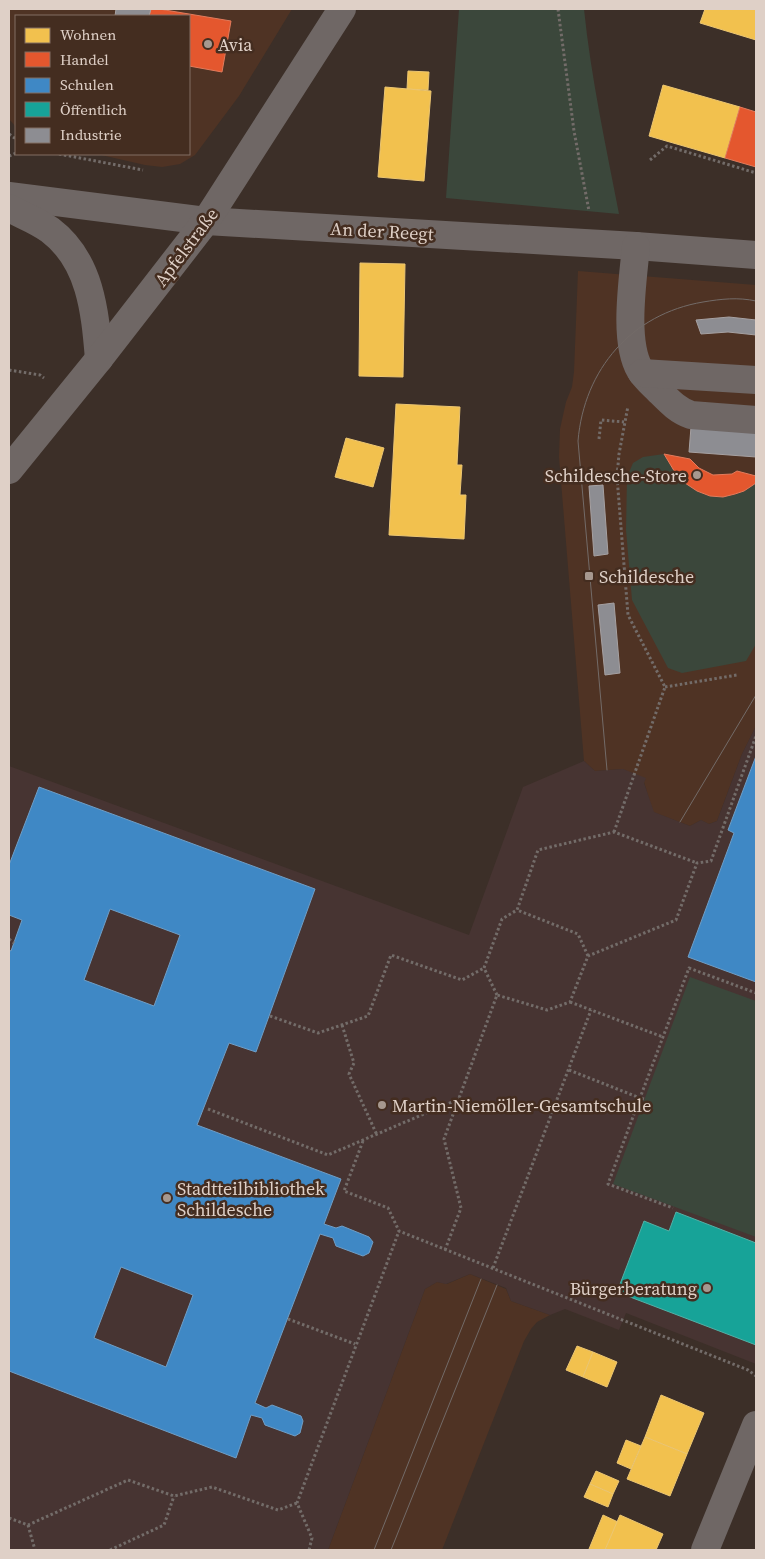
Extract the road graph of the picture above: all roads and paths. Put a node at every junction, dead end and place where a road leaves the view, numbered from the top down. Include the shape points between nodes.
1 (342, 9) edge
2 (558, 9) edge
3 (64, 155) edge
4 (650, 160) dead end
5 (143, 170) dead end
6 (756, 173) edge
7 (9, 196) edge
8 (9, 208) edge
9 (206, 221) junction
10 (595, 244) junction
11 (636, 246) junction
12 (756, 255) edge
13 (99, 359) junction
14 (642, 373) junction
15 (756, 380) edge
16 (756, 420) edge
17 (599, 439) dead end
18 (9, 470) edge
19 (738, 675) dead end
20 (665, 687) junction
21 (756, 736) edge
22 (614, 832) junction
23 (697, 862) junction
24 (517, 910) junction
25 (9, 939) edge
26 (14, 943) dead end
27 (588, 956) junction
28 (484, 968) junction
29 (756, 993) edge
30 (498, 995) junction
31 (570, 1002) junction
32 (591, 1010) junction
33 (270, 1016) dead end
34 (342, 1025) junction
35 (663, 1037) junction
36 (568, 1070) junction
37 (642, 1098) junction
38 (459, 1099) junction
39 (208, 1109) dead end
40 (377, 1135) junction
41 (363, 1141) junction
42 (673, 1208) dead end
43 (399, 1231) junction
44 (445, 1250) junction
45 (493, 1268) junction
46 (288, 1319) dead end
47 (356, 1344) junction
48 (756, 1376) edge
49 (756, 1425) edge
50 (174, 1496) junction
51 (297, 1503) junction
52 (9, 1518) edge
53 (28, 1525) junction
54 (35, 1550) edge
55 (110, 1550) edge
56 (310, 1550) edge
57 (705, 1550) edge

1 - 9 street, Apfelstraße
2 - 10 path via 574,130
3 - 5 path
4 - 6 path via 667,146
7 - 9 street, An der Reegt
8 - 13 street via 50,230 70,249 83,269 95,315
9 - 10 street, An der Reegt
9 - 13 street, Apfelstraße
10 - 11 street, An der Reegt
11 - 12 street, An der Reegt
11 - 14 street via 630,335 632,351
13 - 18 street, Apfelstraße
14 - 15 street
14 - 16 street via 682,412
17 - 20 path via 601,420 624,422 617,477 628,616
19 - 20 path
20 - 22 path
21 - 23 path via 711,861
22 - 23 path
22 - 24 path via 538,850
23 - 27 path via 676,920
24 - 27 path via 578,934
24 - 28 path via 502,919
25 - 26 path
27 - 31 path
28 - 30 path
28 - 34 path via 462,980 391,955 368,1016
29 - 35 path via 689,968
30 - 31 path via 547,1010
30 - 38 path
31 - 32 path
32 - 35 path
32 - 36 path
33 - 34 path via 318,1033
34 - 40 path via 354,1063 349,1074
35 - 37 path
36 - 37 path
36 - 45 path
37 - 42 path via 608,1184
38 - 40 path
38 - 44 path via 444,1139 461,1208
39 - 41 path via 328,1155
40 - 41 path
41 - 43 path via 344,1191 388,1208
43 - 44 path
43 - 47 path
44 - 45 path
45 - 48 path via 748,1370
46 - 47 path
47 - 51 path
49 - 57 street
50 - 51 path via 212,1487 278,1510
50 - 53 path via 128,1480
50 - 55 path via 164,1525
51 - 56 path via 312,1538
52 - 53 path
53 - 54 path

